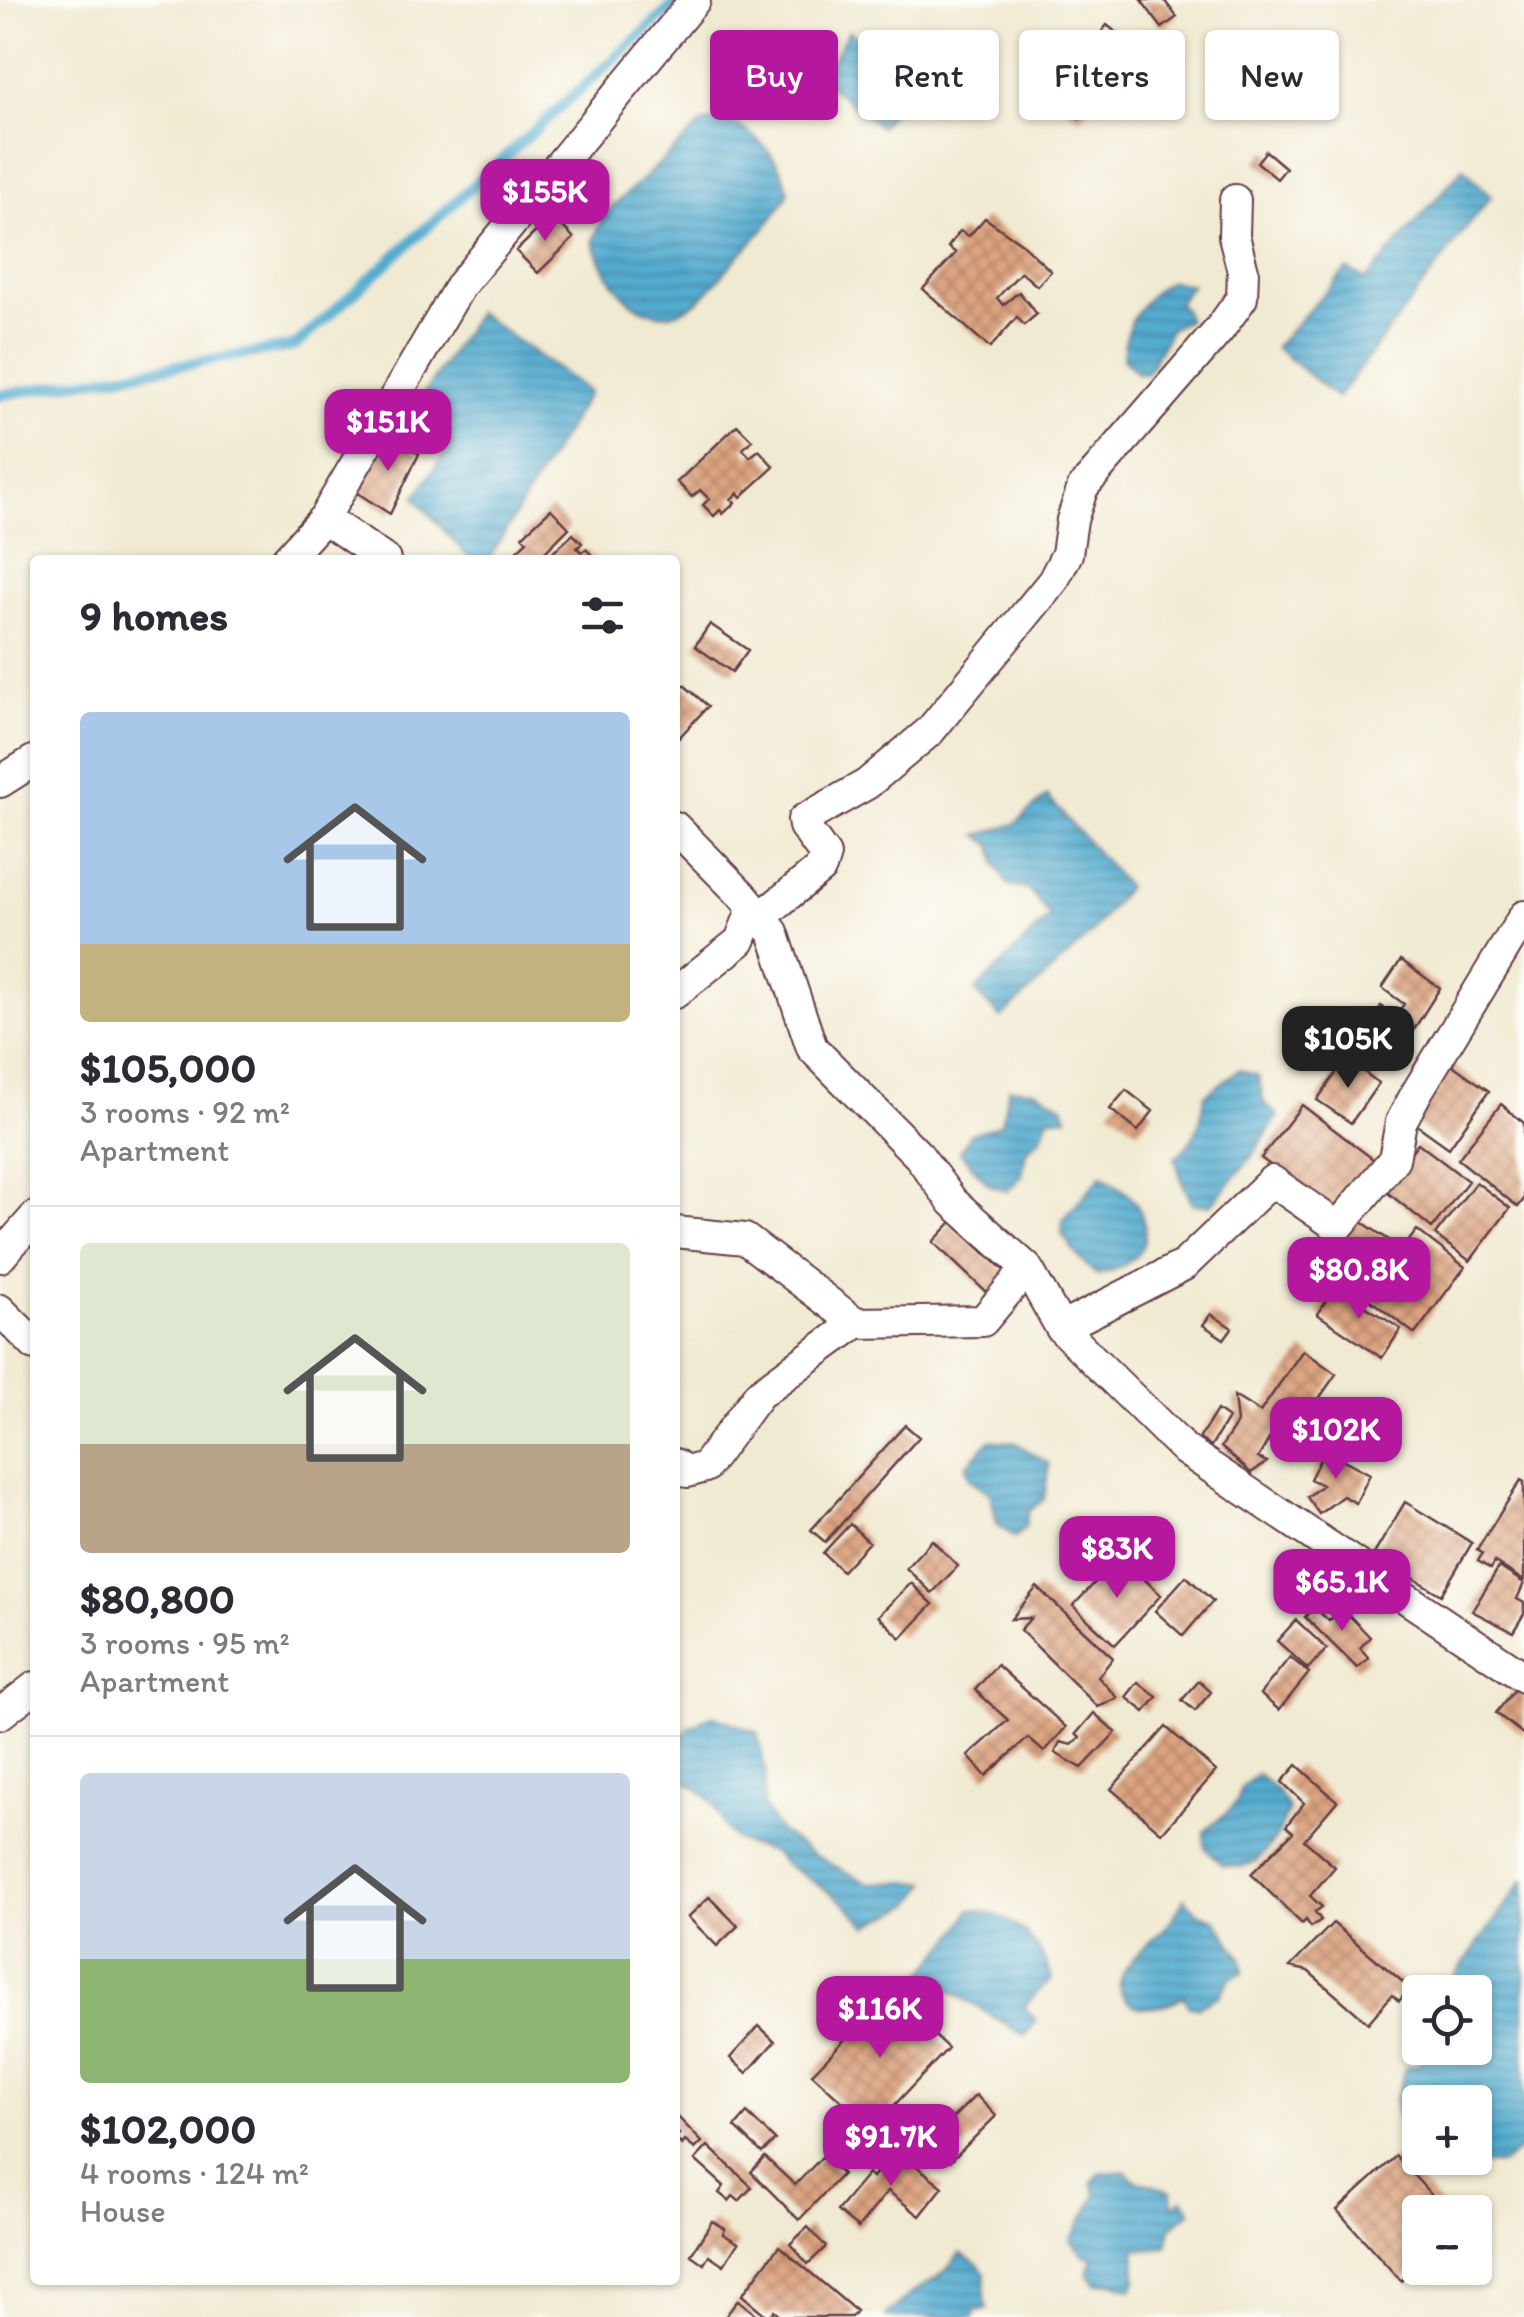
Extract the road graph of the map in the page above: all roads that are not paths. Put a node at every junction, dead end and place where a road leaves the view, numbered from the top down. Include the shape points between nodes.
1 (695, 0) edge
2 (1235, 200) dead end
3 (324, 518) junction
4 (291, 555) edge
5 (378, 555) edge
6 (30, 763) edge
7 (0, 782) edge
8 (680, 832) edge
9 (757, 913) junction
10 (1524, 916) edge
11 (680, 989) edge
12 (30, 1223) edge
13 (680, 1233) edge
14 (0, 1256) edge
15 (1027, 1268) junction
16 (0, 1310) edge
17 (856, 1323) junction
18 (1061, 1328) junction
19 (30, 1340) edge
20 (680, 1467) edge
21 (1524, 1677) edge
22 (30, 1690) edge
23 (0, 1714) edge

1 - 3 street via 460,286
2 - 9 street via 1242,298 1084,487 1067,554 1052,581 930,731 868,784 804,820 825,855 821,868
3 - 4 street
3 - 5 street
6 - 7 street
8 - 9 street
9 - 11 street via 740,940
9 - 15 street via 773,932 812,1048 920,1156 953,1202
10 - 18 street via 1401,1122 1394,1160 1338,1227 1272,1181 1184,1265
12 - 14 street
13 - 17 street via 744,1240
15 - 17 street via 983,1321
15 - 18 street
16 - 19 street
17 - 20 street via 760,1394 705,1466 687,1472
18 - 21 street via 1185,1450
22 - 23 street

